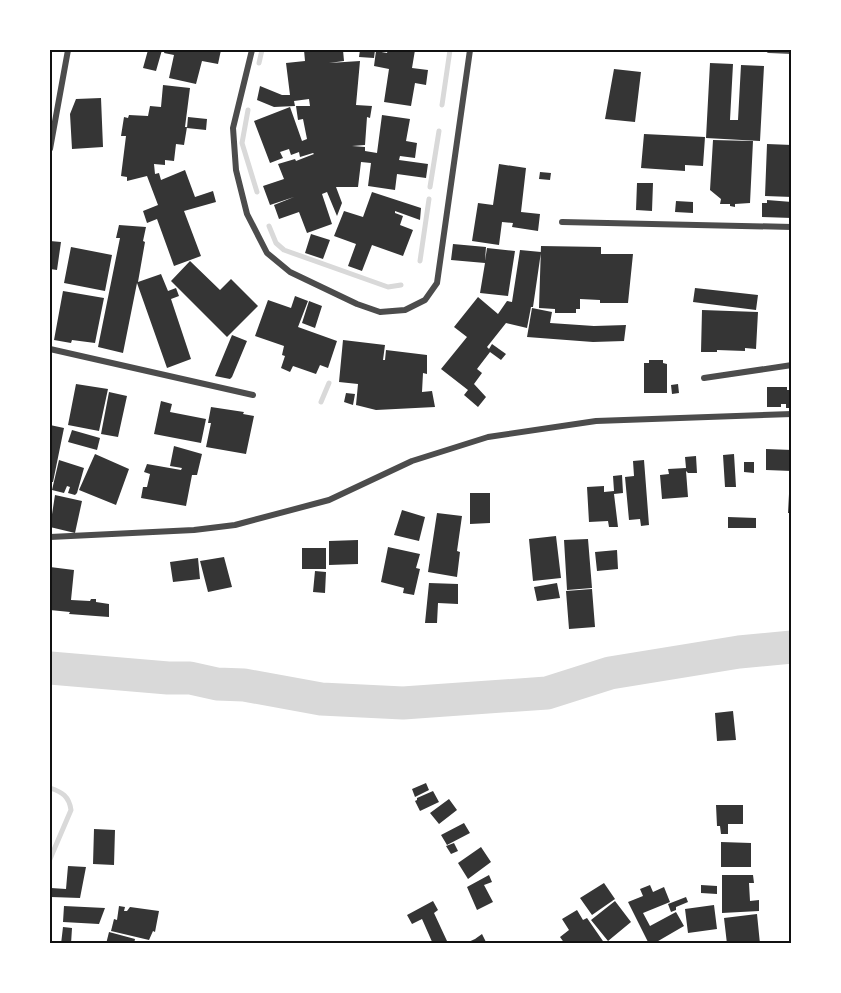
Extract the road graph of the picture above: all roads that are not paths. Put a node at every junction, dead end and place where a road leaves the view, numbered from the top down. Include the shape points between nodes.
1 (68, 50) edge
2 (252, 50) edge
3 (470, 50) edge
4 (769, 50) edge
5 (792, 51) edge
6 (50, 149) edge
7 (562, 222) dead end
8 (792, 227) edge
9 (50, 349) edge
10 (792, 365) edge
11 (704, 378) dead end
12 (253, 395) dead end
13 (792, 414) edge
14 (50, 537) edge

1 - 6 street
2 - 3 street via 233,128 236,170 248,214 267,253 290,272 381,312 405,310 425,300 437,283
4 - 5 street
7 - 8 street
9 - 12 street
10 - 11 street
13 - 14 street via 596,421 488,437 412,461 329,500 236,525

